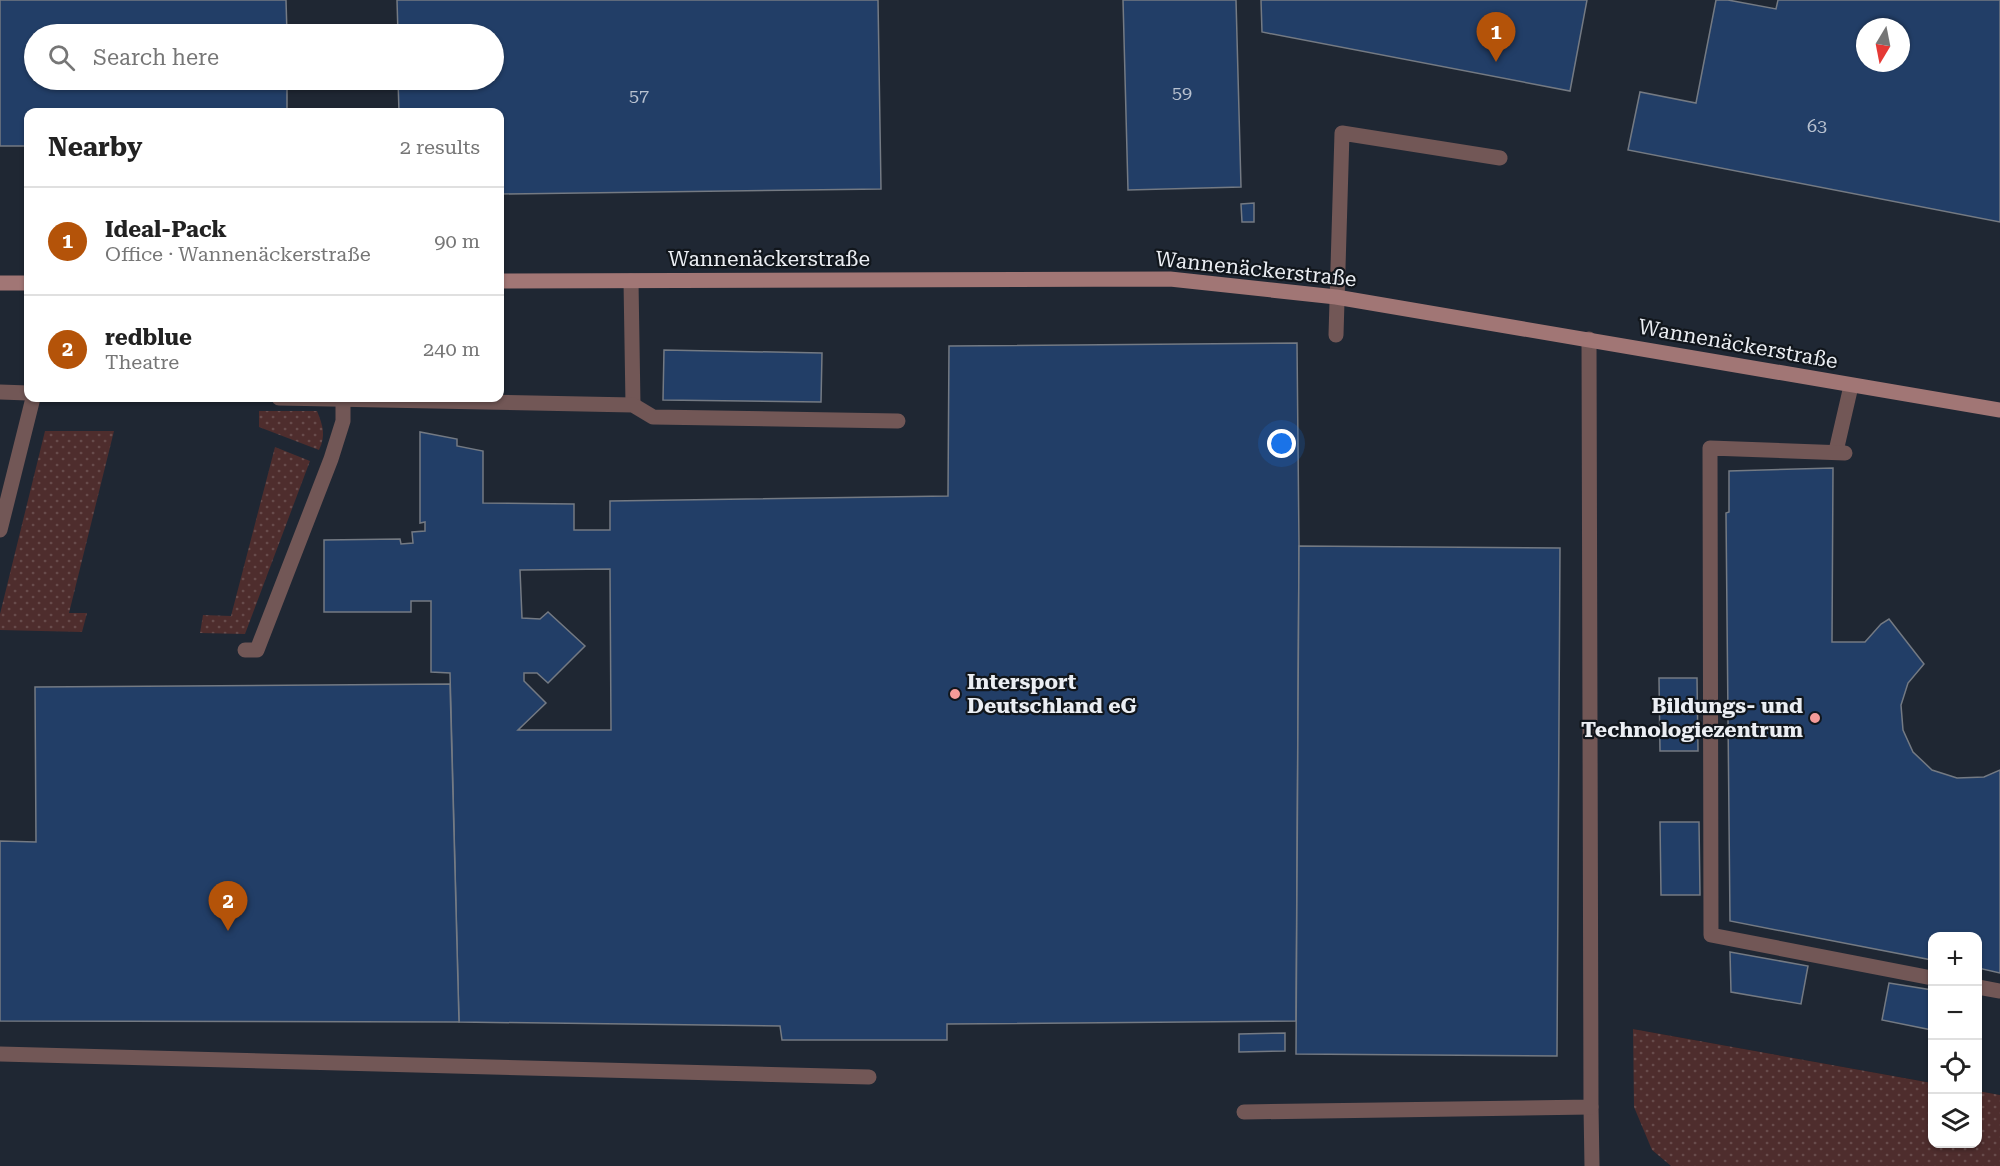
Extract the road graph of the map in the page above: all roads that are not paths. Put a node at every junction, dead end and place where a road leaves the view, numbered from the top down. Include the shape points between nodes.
1 (1500, 158) dead end
2 (504, 281) edge
3 (632, 281) junction
4 (0, 283) edge
5 (24, 283) edge
6 (1336, 297) junction
7 (1336, 335) dead end
8 (1589, 339) junction
9 (1851, 386) junction
10 (0, 392) edge
11 (24, 393) edge
12 (32, 402) edge
13 (343, 402) edge
14 (488, 402) edge
15 (633, 405) junction
16 (2000, 410) edge
17 (898, 421) dead end
18 (0, 530) edge
19 (245, 650) dead end
20 (1928, 977) edge
21 (1982, 988) edge
22 (2000, 991) edge
23 (0, 1054) edge
24 (869, 1077) dead end
25 (1591, 1107) junction
26 (1244, 1112) dead end
27 (1592, 1166) edge

1 - 6 lane via 1342,133
2 - 3 street, Wannenäckerstraße
3 - 6 street, Wannenäckerstraße via 1170,279
3 - 15 lane
4 - 5 street
6 - 7 lane
6 - 8 street, Wannenäckerstraße
8 - 9 street, Wannenäckerstraße
8 - 25 lane
9 - 16 street, Wannenäckerstraße
9 - 20 lane via 1841,452 1710,448 1711,935
10 - 11 lane
12 - 18 lane
13 - 19 lane via 343,421 331,459 257,650
14 - 15 lane
15 - 17 lane via 653,417
21 - 22 lane
23 - 24 lane
25 - 26 lane
25 - 27 lane

